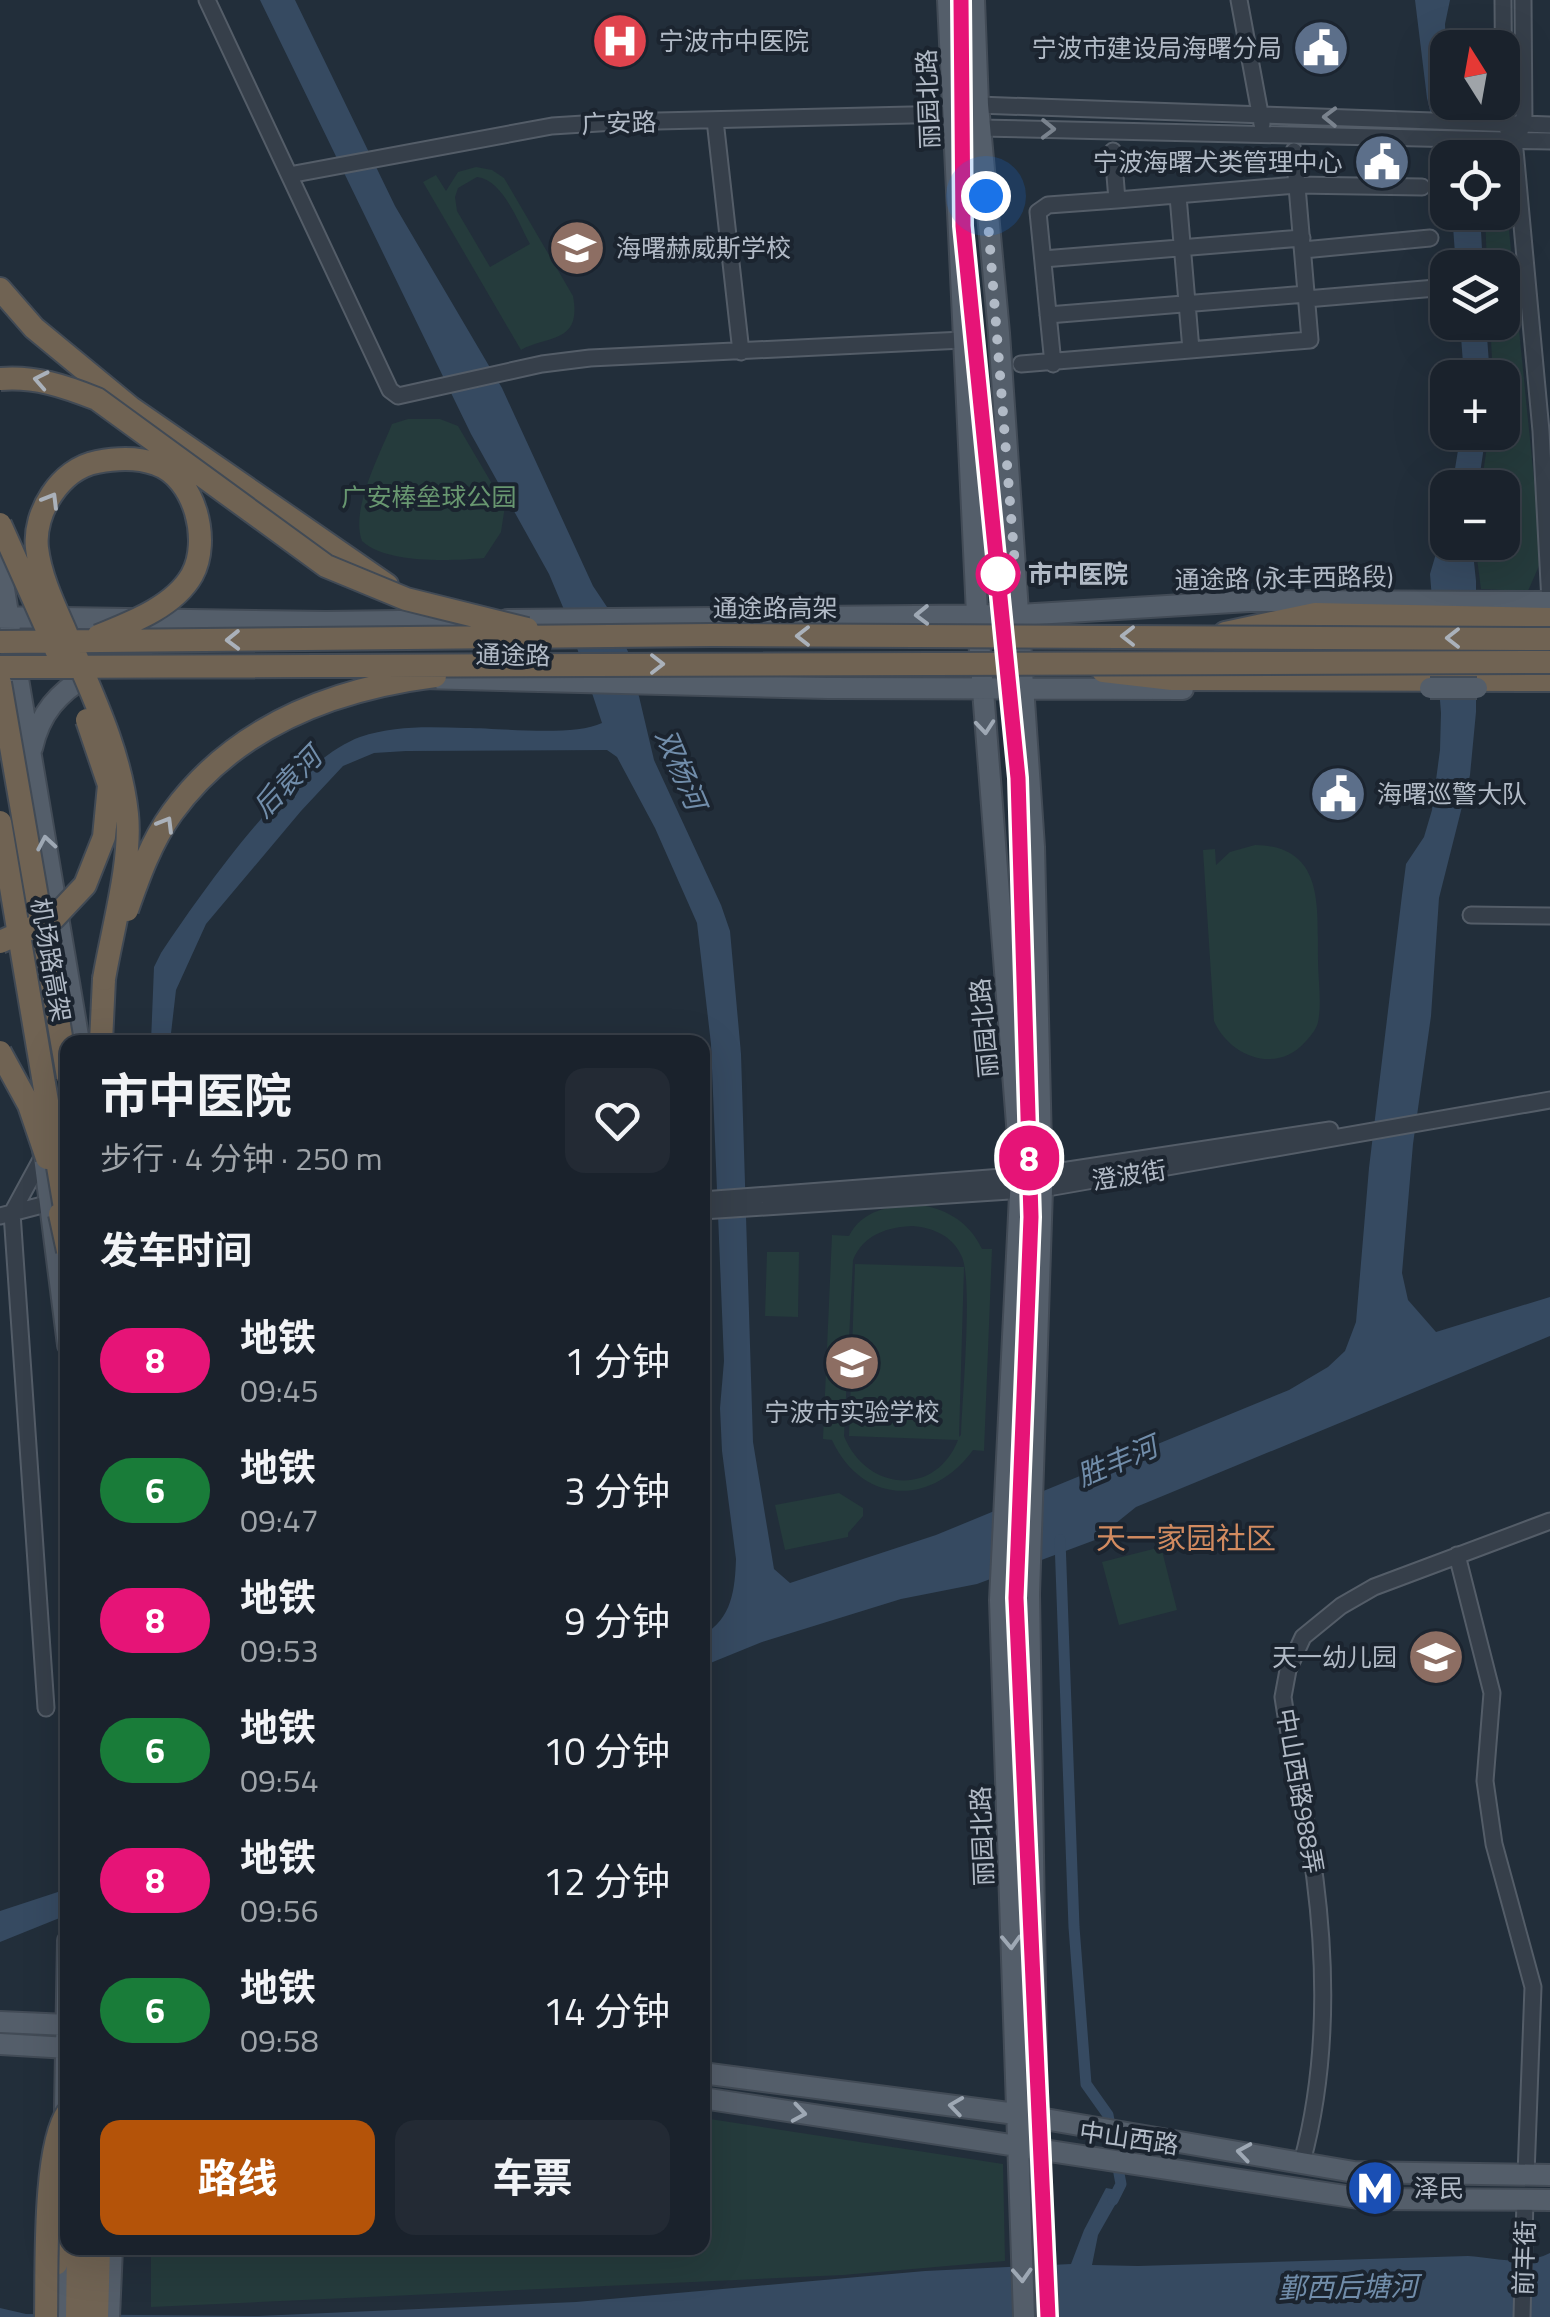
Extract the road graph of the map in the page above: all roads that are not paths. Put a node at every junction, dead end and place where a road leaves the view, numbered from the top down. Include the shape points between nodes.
1 (207, 0) edge
2 (948, 0) edge
3 (974, 0) edge
4 (1239, 0) edge
5 (1503, 0) edge
6 (1523, 0) edge
7 (978, 105) junction
8 (953, 114) junction
9 (1261, 115) junction
10 (715, 120) junction
11 (1504, 123) junction
12 (1524, 124) junction
13 (1550, 125) edge
14 (980, 128) junction
15 (1476, 129) junction
16 (1262, 134) junction
17 (1514, 139) junction
18 (1550, 141) edge
19 (1113, 151) dead end
20 (1294, 151) dead end
21 (289, 176) junction
22 (1296, 185) junction
23 (1422, 187) dead end
24 (1178, 196) junction
25 (1117, 200) junction
26 (1430, 238) dead end
27 (1302, 244) junction
28 (1182, 250) junction
29 (1042, 259) junction
30 (0, 288) edge
31 (1430, 288) edge
32 (1306, 296) junction
33 (1187, 303) junction
34 (1048, 315) junction
35 (962, 340) junction
36 (1191, 350) junction
37 (741, 352) junction
38 (1021, 364) dead end
39 (1053, 364) junction
40 (0, 380) edge
41 (0, 524) edge
42 (0, 564) edge
43 (406, 599) junction
44 (1550, 602) edge
45 (977, 614) junction
46 (1019, 614) junction
47 (4, 617) edge
48 (1550, 619) edge
49 (562, 628) junction
50 (1208, 636) junction
51 (1550, 639) edge
52 (87, 641) junction
53 (0, 642) edge
54 (1550, 662) edge
55 (486, 664) junction
56 (1045, 664) junction
57 (4, 674) edge
58 (88, 676) junction
59 (1550, 680) edge
60 (1024, 688) junction
61 (1550, 688) edge
62 (982, 689) junction
63 (31, 755) junction
64 (0, 822) edge
65 (0, 871) edge
66 (13, 904) junction
67 (1471, 915) dead end
68 (1550, 916) edge
69 (0, 942) edge
70 (104, 979) junction
71 (61, 1035) edge
72 (79, 1035) edge
73 (102, 1035) edge
74 (0, 1052) edge
75 (1550, 1090) edge
76 (1550, 1100) edge
77 (1431, 1117) junction
78 (44, 1154) junction
79 (60, 1179) edge
80 (1032, 1182) junction
81 (50, 1203) junction
82 (710, 1205) edge
83 (6, 1215) edge
84 (60, 1215) edge
85 (60, 1281) edge
86 (1550, 1521) edge
87 (1458, 1554) junction
88 (46, 1708) dead end
89 (0, 2022) edge
90 (60, 2025) edge
91 (0, 2044) edge
92 (60, 2048) edge
93 (710, 2074) edge
94 (710, 2099) edge
95 (1027, 2116) junction
96 (60, 2132) edge
97 (1016, 2147) junction
98 (1038, 2150) junction
99 (1302, 2162) junction
100 (1526, 2174) junction
101 (1550, 2175) edge
102 (1526, 2200) junction
103 (1550, 2200) edge
104 (60, 2220) edge
105 (78, 2255) edge
106 (100, 2255) edge
107 (111, 2255) edge
108 (107, 2309) edge
109 (46, 2317) edge
110 (59, 2317) edge
111 (77, 2317) edge
112 (1024, 2317) edge
113 (1048, 2317) edge
114 (1522, 2317) edge

1 - 21 street
2 - 8 main road, 丽园北路
3 - 7 main road, 丽园北路
4 - 9 street
5 - 11 street
6 - 12 street
7 - 8 street, 广安路
7 - 9 street, 广安路
7 - 14 main road, 丽园北路
8 - 10 street, 广安路
8 - 14 street, 广安路
8 - 35 main road, 丽园北路
15 -> 9 street, 广安路 via 1427,119
9 - 16 street
10 - 21 street, 广安路 via 552,126
10 - 37 street
11 - 12 street, 广安路
11 - 15 street, 广安路
11 - 17 street
12 - 13 street, 广安路
12 - 17 street
14 -> 16 street, 广安路
14 - 46 main road, 丽园北路
15 - 16 street, 广安路 via 1430,137
15 - 17 street, 广安路
17 - 18 street, 广安路
17 - 44 street
19 - 25 street
20 - 22 street
21 - 37 street via 398,396 590,358
22 - 23 street
22 - 24 street
22 - 27 street
24 - 25 street
24 - 28 street
25 - 29 street via 1041,208
26 - 27 street
27 - 28 street
27 - 32 street
28 - 29 street
28 - 33 street
29 - 34 street
30 - 43 highway, bridge via 34,328 131,408
31 - 32 street
32 - 33 street
32 - 36 street via 1310,340
33 - 34 street
33 - 36 street
34 - 39 street
35 - 37 street
35 - 45 main road, 丽园北路
36 - 39 street
38 - 39 street
43 -> 40 highway, bridge via 326,566 96,399 60,384
41 - 69 highway, bridge via 109,786 104,837 85,884 54,918
42 - 47 main road
43 - 49 highway, bridge
44 - 46 main road, 通途路 (永丰西路段) via 1249,601
45 - 46 main road, 通途路
45 -> 49 main road, 通途路 via 615,619
45 - 62 main road, 丽园北路
46 - 60 main road, 丽园北路
47 - 49 main road, 通途路
47 - 57 main road
48 - 50 highway, bridge via 1315,614
50 -> 49 highway, 通途路高架, bridge
49 -> 52 highway, 通途路高架, bridge
51 -> 50 highway, 通途路高架, bridge
52 - 53 highway, 通途路高架, bridge
70 -> 52 highway, bridge via 127,817 116,756 49,593 37,549 38,523 50,495 89,464 120,457 158,464 173,474 196,511 201,532 193,574 164,603
54 - 56 highway, bridge
55 -> 56 highway, bridge
55 - 57 highway, bridge
70 -> 55 highway, bridge via 143,863 172,813 221,758 284,716 387,682
56 - 59 highway, bridge via 1172,679
57 - 58 main road, 通途路
57 - 63 main road
57 - 71 highway, 机场路高架, bridge
58 - 62 main road, 通途路
58 - 63 main road via 45,712
60 - 61 main road, bridge
60 - 62 main road, 通途路
60 - 80 main road, 丽园北路 via 1034,848
62 -> 80 main road, 丽园北路
72 -> 63 main road
64 - 66 highway, 机场路高架, bridge
65 - 66 highway, bridge
65 - 78 main road
66 - 79 highway, 机场路高架, bridge
67 - 68 street
70 - 73 highway
74 - 84 highway, bridge via 28,1105
75 - 77 street, 澄波街
76 - 77 street, 澄波街
77 - 80 street, 澄波街
78 - 81 main road
78 - 83 street
80 - 82 street, 澄波街
80 - 95 main road, 丽园北路
80 -> 95 main road, 丽园北路 via 1000,1600
81 - 83 street
81 - 85 main road
83 - 88 street
86 - 87 street, 中山西路988弄
87 - 99 street, 中山西路988弄 via 1341,1606 1304,1637 1288,1670 1284,1697 1323,1959 1322,2031
87 - 100 street via 1492,1693 1484,1781 1494,1844 1533,1988
89 - 90 main road
91 - 92 main road
95 -> 93 main road, 中山西路
94 -> 97 main road, 中山西路
95 - 97 main road, 丽园北路
95 - 98 main road, 丽园北路
99 -> 95 main road, 中山西路
96 - 109 highway, bridge
97 - 98 main road, 中山西路
97 -> 112 main road, 丽园北路
98 - 102 main road, 中山西路 via 1365,2199
98 - 113 main road, 丽园北路, bridge
99 - 100 main road, 中山西路 via 1354,2172
100 - 101 main road, 中山西路
102 - 103 main road, 中山西路
102 - 114 street, 前丰街
104 - 110 highway
105 - 111 highway
106 - 108 highway
107 - 108 main road

